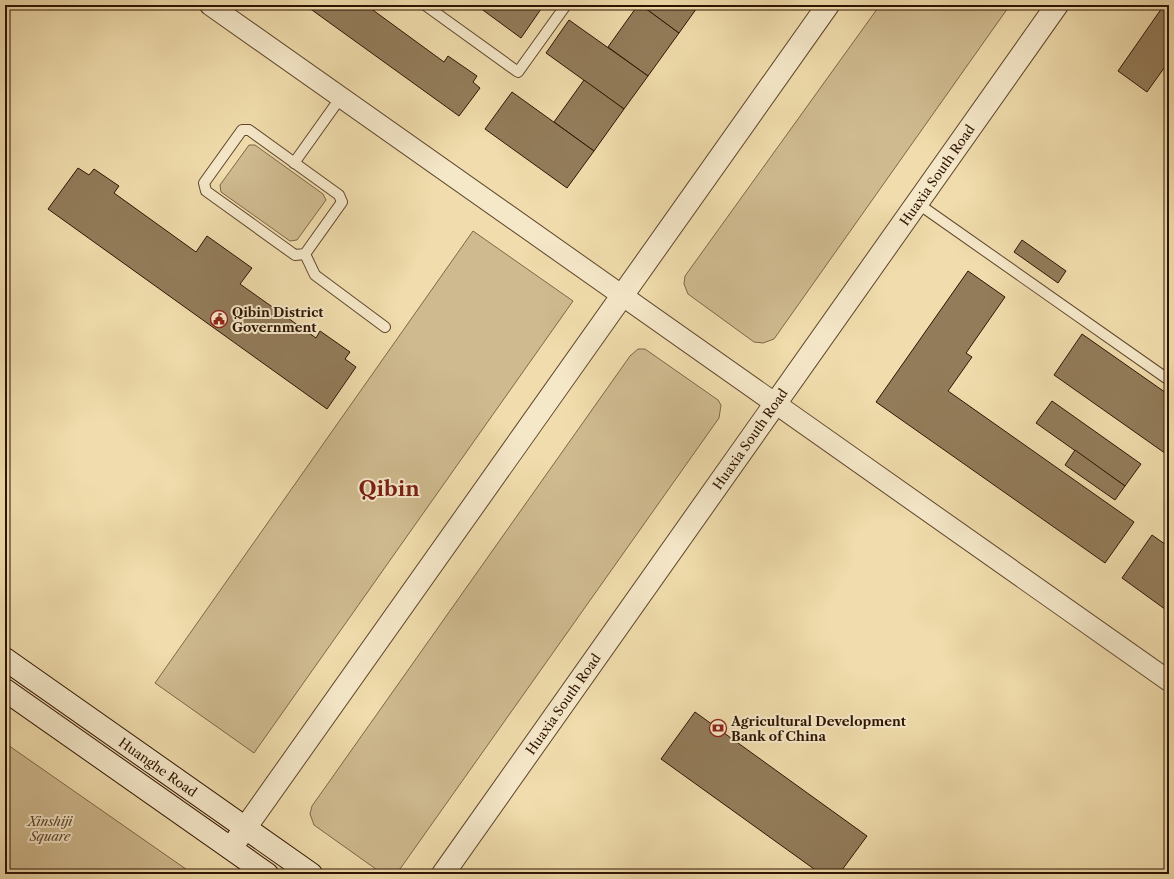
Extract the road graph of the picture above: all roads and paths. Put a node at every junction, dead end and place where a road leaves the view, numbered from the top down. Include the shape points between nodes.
1 (210, 5) edge
2 (425, 5) edge
3 (566, 5) edge
4 (828, 5) edge
5 (1057, 5) edge
6 (341, 97) junction
7 (294, 163) junction
8 (917, 203) junction
9 (305, 254) junction
10 (622, 295) junction
11 (385, 327) dead end
12 (1169, 380) edge
13 (775, 403) junction
14 (5, 659) edge
15 (1169, 681) edge
16 (5, 690) edge
17 (246, 828) junction
18 (231, 848) junction
19 (267, 874) edge
20 (311, 874) edge
21 (443, 874) edge

1 - 6 street
2 - 3 lane via 518,72
4 - 10 street
5 - 8 street, Huaxia South Road
6 - 7 lane
6 - 10 street
7 - 9 lane via 339,194 342,202
7 - 9 lane via 249,130 242,130 204,183 206,191 295,255
8 - 12 lane
8 - 13 street, Huaxia South Road
9 - 11 lane via 315,275
10 - 13 street
10 - 17 street
13 - 15 street
13 - 21 street, Huaxia South Road
14 - 17 street, Huanghe Road
16 - 18 street, Huanghe Road
17 - 18 street
17 - 20 street, Huanghe Road
18 - 19 street, Huanghe Road

